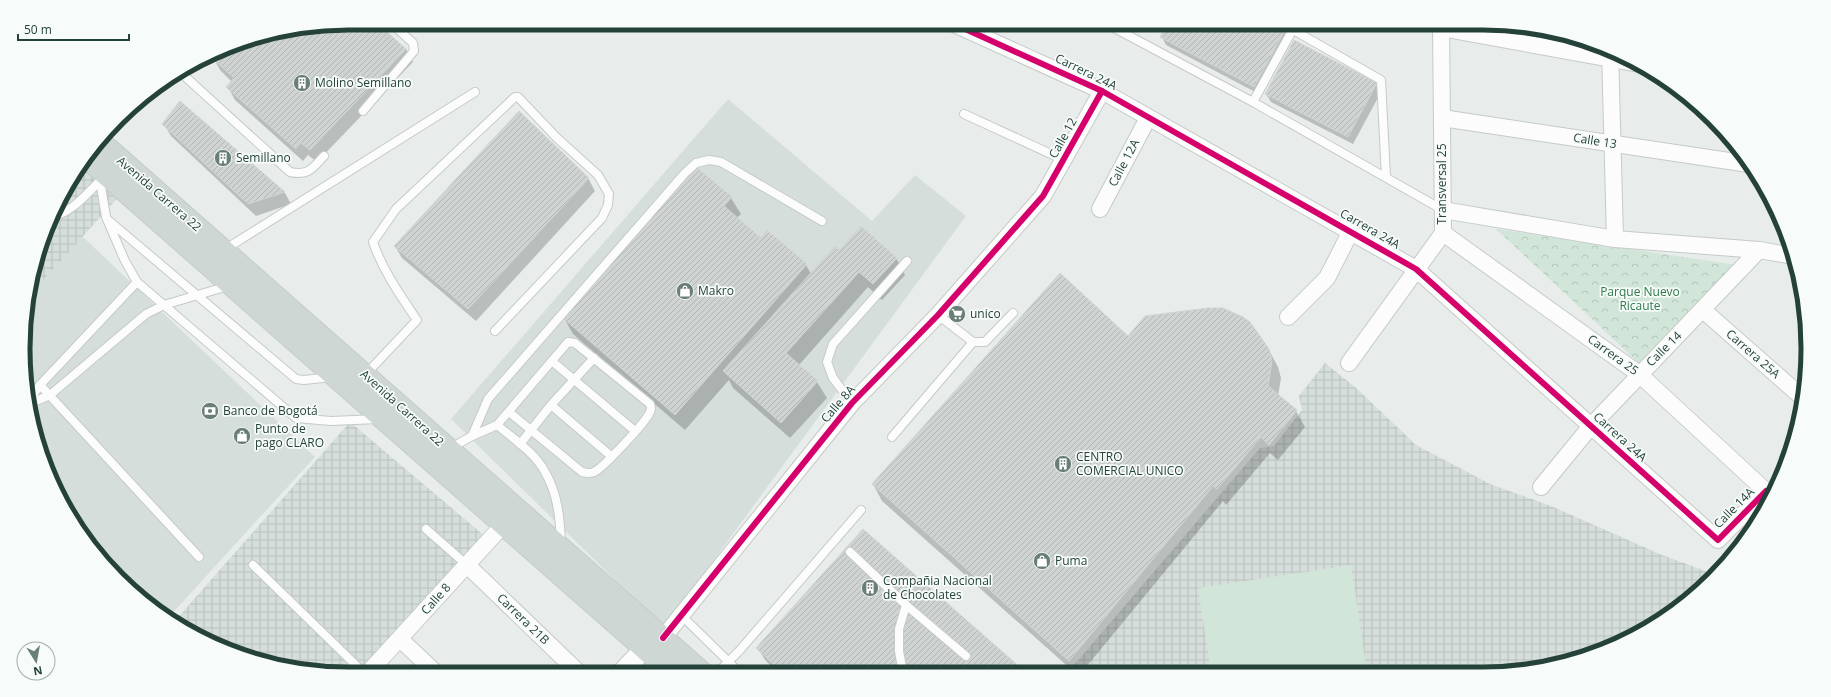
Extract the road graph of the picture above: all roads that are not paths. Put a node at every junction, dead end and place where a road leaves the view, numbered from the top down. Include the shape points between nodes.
1 (399, 30) edge
2 (967, 30) edge
3 (1118, 30) edge
4 (1293, 30) joint
5 (1441, 30) edge
6 (1464, 30) edge
7 (1604, 54) edge
8 (1610, 57) edge
9 (184, 76) edge
10 (1102, 91) junction
11 (475, 92) dead end
12 (1253, 102) junction
13 (363, 111) dead end
14 (964, 114) dead end
15 (1148, 118) junction
16 (1442, 118) junction
17 (1613, 144) junction
18 (104, 145) edge
19 (324, 156) dead end
20 (1064, 160) junction
21 (1740, 163) edge
22 (96, 168) edge
23 (1386, 177) junction
24 (1043, 196) joint
25 (1100, 209) dead end
26 (1443, 210) junction
27 (60, 215) edge
28 (106, 217) junction
29 (822, 221) dead end
30 (1351, 231) junction
31 (1442, 233) junction
32 (1615, 239) junction
33 (223, 250) junction
34 (1759, 250) junction
35 (1787, 255) edge
36 (907, 261) dead end
37 (1416, 269) junction
38 (137, 282) junction
39 (232, 285) junction
40 (196, 295) junction
41 (164, 305) junction
42 (1703, 310) junction
43 (1014, 312) dead end
44 (938, 315) junction
45 (1288, 317) dead end
46 (495, 331) dead end
47 (973, 342) junction
48 (594, 358) junction
49 (553, 362) junction
50 (1349, 363) dead end
51 (1640, 374) junction
52 (365, 375) junction
53 (336, 377) junction
54 (574, 379) junction
55 (40, 385) junction
56 (1798, 393) edge
57 (34, 395) edge
58 (50, 395) junction
59 (34, 400) edge
60 (852, 404) junction
61 (551, 405) junction
62 (510, 412) junction
63 (384, 419) junction
64 (497, 425) junction
65 (1591, 426) junction
66 (531, 430) junction
67 (635, 431) junction
68 (472, 436) junction
69 (892, 437) dead end
70 (520, 444) junction
71 (448, 449) junction
72 (612, 456) junction
73 (1542, 487) dead end
74 (1766, 492) edge
75 (1765, 495) edge
76 (861, 510) dead end
77 (504, 524) junction
78 (426, 529) dead end
79 (1718, 540) joint
80 (561, 549) junction
81 (850, 552) dead end
82 (199, 557) dead end
83 (253, 565) dead end
84 (467, 565) junction
85 (906, 605) junction
86 (681, 615) junction
87 (400, 639) junction
88 (654, 643) junction
89 (966, 656) dead end
90 (728, 662) junction
91 (359, 667) edge
92 (373, 667) edge
93 (430, 667) edge
94 (573, 667) edge
95 (628, 667) edge
96 (669, 667) edge
97 (692, 667) edge
98 (723, 667) edge
99 (733, 667) edge
100 (902, 667) edge

1 - 13 lane via 414,43 414,51
2 - 10 street, Carrera 24A
3 - 12 lane
4 - 12 lane
4 - 23 lane via 1381,80
5 - 16 street, Transversal 25
6 - 7 street
8 - 17 street
9 - 19 lane via 290,172 301,175 312,169
10 - 15 street, Carrera 24A
10 - 20 street, Calle 12
11 - 33 lane
12 - 23 lane
14 - 20 lane
15 - 25 street, Calle 12A
15 - 30 street, Carrera 24A
16 - 17 street, Calle 13
16 - 26 street, Transversal 25
17 - 21 street, Calle 13
17 - 32 street
18 - 33 main road, Avenida Carrera 22
20 - 24 street, Calle 12
22 - 27 lane via 69,210
22 - 28 lane
22 - 39 main road, Avenida Carrera 22
23 - 26 lane
24 - 44 street, Calle 8A
26 - 31 street, Transversal 25
26 - 32 street
28 - 38 lane
28 - 40 lane
29 - 68 lane via 721,162 696,162 488,399
30 - 37 street, Carrera 24A
30 - 45 street via 1327,278
31 - 37 street, Transversal 25
31 - 51 street, Carrera 25
32 - 34 street
33 - 52 main road, Avenida Carrera 22
34 - 35 street
34 - 42 street, Calle 14
36 - 60 lane via 833,344 828,362 833,378
37 - 50 street, Transversal 25
37 - 65 street, Carrera 24A
38 - 41 lane
38 - 55 lane
39 - 40 lane
39 - 53 main road, Avenida Carrera 22
40 - 41 lane
40 - 53 lane via 296,379
41 - 58 lane via 146,314
41 - 63 lane via 296,418 331,421
42 - 51 street, Calle 14
42 - 56 street, Carrera 25A
43 - 47 lane via 985,342
44 - 47 lane
44 - 60 street, Calle 8A
46 - 52 lane via 602,218 608,205 609,194 598,175 557,138 518,97 515,97 396,209 373,242 388,276 417,320
47 - 69 lane
48 - 49 lane via 572,342 568,342
48 - 54 lane
48 - 67 lane via 650,404 651,412
49 - 54 lane
49 - 62 lane
51 - 65 street, Calle 14
51 - 74 street, Carrera 25
52 - 71 main road, Avenida Carrera 22
53 - 63 main road, Avenida Carrera 22
54 - 61 lane
54 - 67 lane
55 - 57 lane
55 - 58 lane
58 - 59 lane
58 - 82 lane
60 - 86 street, Calle 8A
61 - 66 lane
61 - 72 lane
62 - 64 lane
62 - 66 lane
63 - 77 main road, Avenida Carrera 22
64 - 68 lane
64 - 70 lane
65 - 73 street, Calle 14
65 - 79 street, Carrera 24A
66 - 70 lane
66 - 72 lane via 582,472 594,472
67 - 72 lane
68 - 71 lane
70 - 80 lane via 534,457 551,485 559,513
71 - 80 main road, Avenida Carrera 22
75 - 79 street, Calle 14A
76 - 90 lane
77 - 84 street, Calle 8
77 - 88 main road, Avenida Carrera 22
78 - 84 lane
80 - 88 main road, Avenida Carrera 22
81 - 85 lane
83 - 91 lane
84 - 87 street, Calle 8
84 - 94 street, Carrera 21B
85 - 89 lane
85 - 100 lane via 899,629
86 - 88 street, Calle 8A
86 - 90 lane
87 - 92 street, Calle 8
87 - 93 street
88 - 95 street, Calle 8A
88 - 96 main road, Avenida Carrera 22
88 - 97 main road, Avenida Carrera 22
90 - 98 lane
90 - 99 lane

